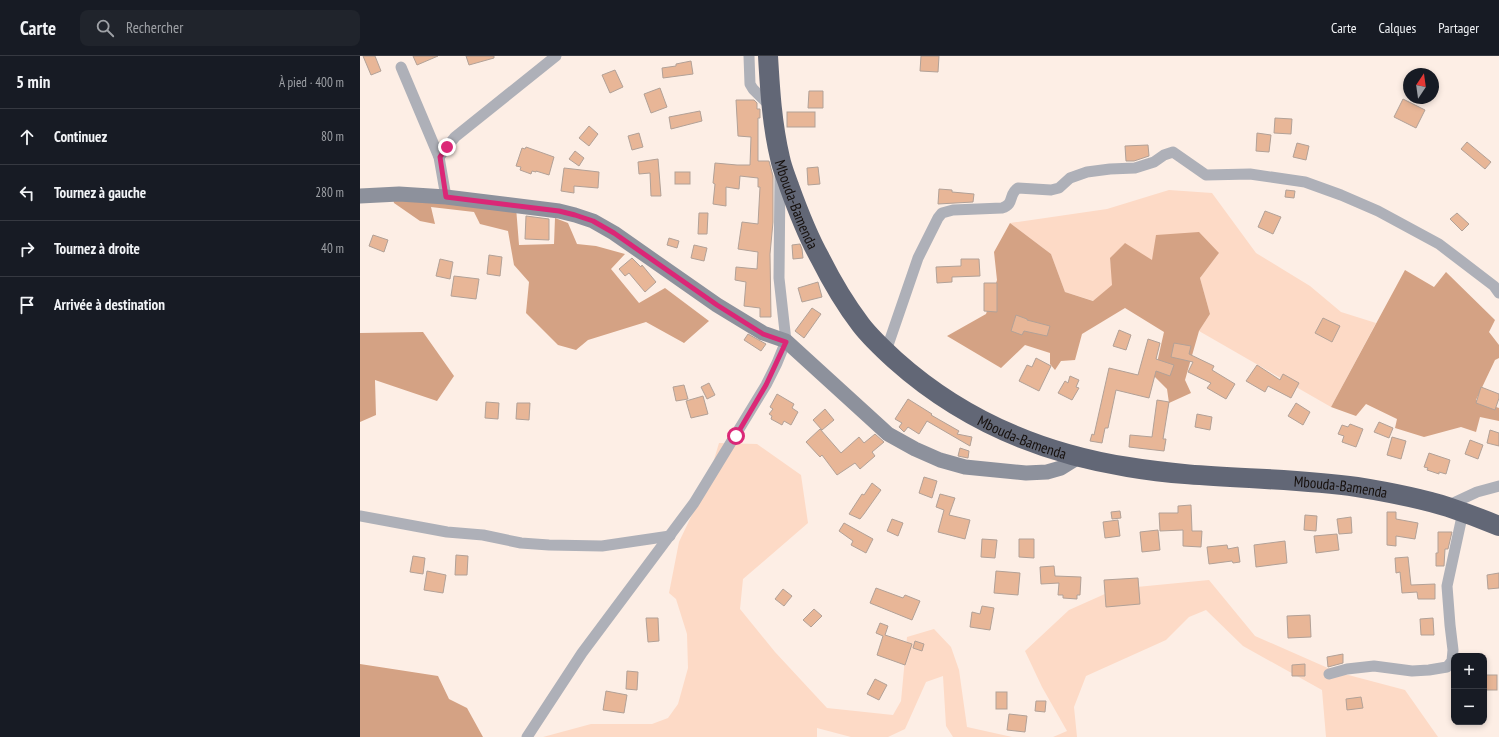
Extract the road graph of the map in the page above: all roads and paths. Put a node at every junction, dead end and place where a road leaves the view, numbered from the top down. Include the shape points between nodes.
1 (556, 56) edge
2 (748, 56) edge
3 (768, 56) edge
4 (401, 67) dead end
5 (771, 108) junction
6 (440, 157) junction
7 (780, 162) junction
8 (360, 196) edge
9 (446, 197) junction
10 (1499, 293) edge
11 (786, 342) junction
12 (886, 351) junction
13 (1077, 458) junction
14 (1499, 486) edge
15 (1455, 509) junction
16 (360, 516) edge
17 (1499, 526) edge
18 (670, 536) junction
19 (1329, 674) dead end
20 (527, 737) edge

1 - 6 street via 455,137
2 - 5 street via 750,84
3 - 5 highway, Mbouda-Bamenda
4 - 6 street
5 - 7 highway, Mbouda-Bamenda
6 - 9 street
7 - 11 street via 779,278
7 - 12 highway, Mbouda-Bamenda via 810,240 841,297 862,327
8 - 9 street via 399,194
9 - 11 street via 559,211 593,221 634,245 681,281 748,325 763,334
10 - 12 street via 1494,286 1439,244 1341,195 1305,182 1258,175 1206,175 1173,152 1135,168 1087,172 1070,178 1059,188 1051,190 1018,188 1014,190 1010,203 1006,206 953,210 942,214 918,258
11 - 13 street via 888,434 940,460 965,467 1026,473 1061,468
11 - 18 street via 766,385 694,503
12 - 13 highway, Mbouda-Bamenda via 919,380 979,419 1009,434
13 - 15 highway, Mbouda-Bamenda via 1129,468 1356,487
14 - 15 street via 1477,492
15 - 17 highway, Mbouda-Bamenda
15 - 19 street via 1447,586 1452,661 1447,667 1412,672 1374,666
16 - 18 street via 446,532 549,545 602,546
18 - 20 street via 578,659

